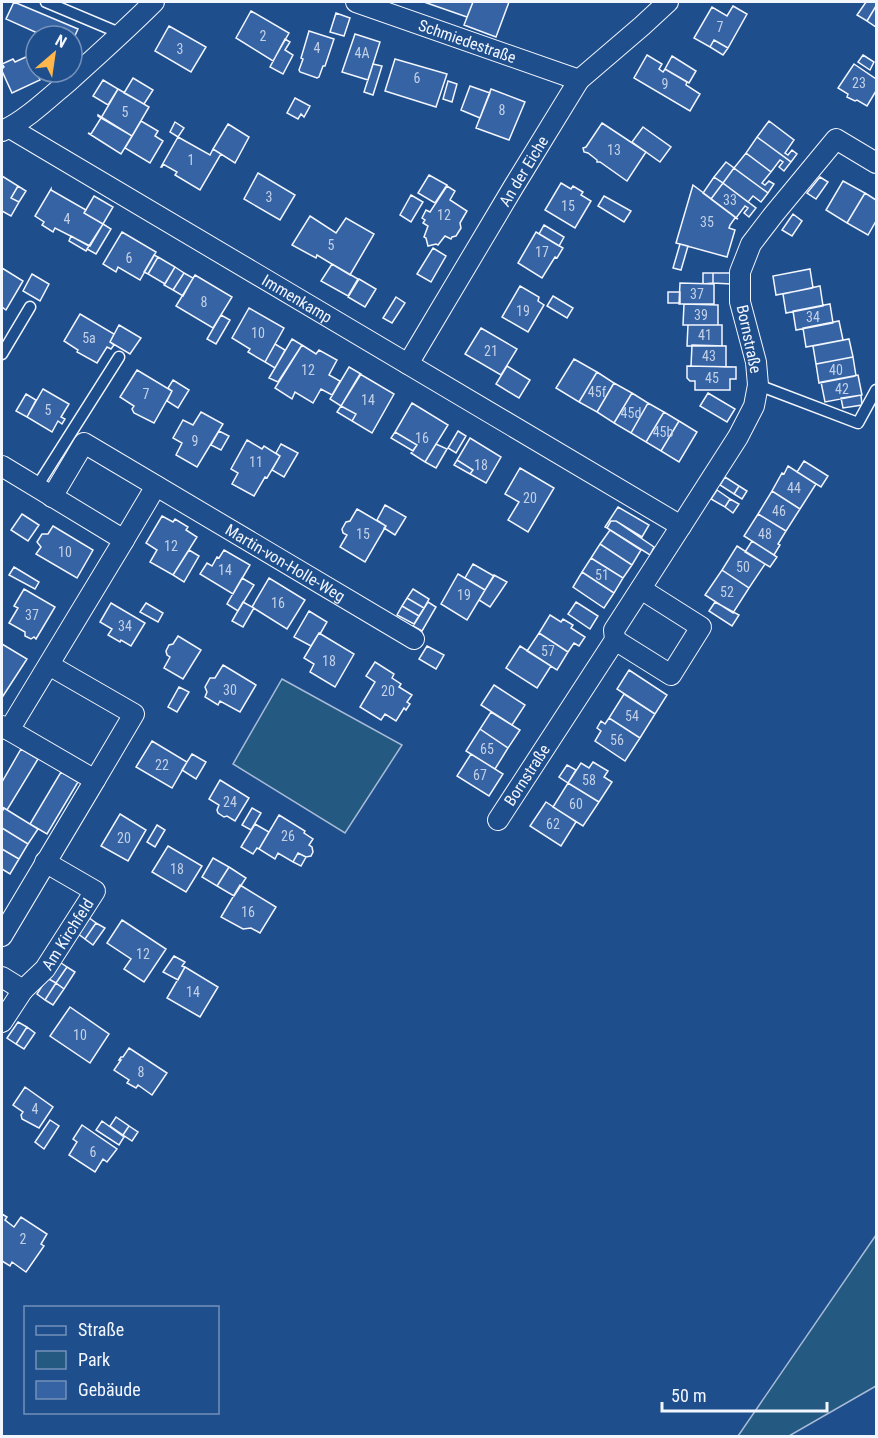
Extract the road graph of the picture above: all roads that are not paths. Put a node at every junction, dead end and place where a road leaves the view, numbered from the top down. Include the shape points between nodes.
1 (46, 2) edge
2 (154, 2) edge
3 (356, 2) edge
4 (668, 2) edge
5 (122, 34) junction
6 (579, 80) junction
7 (6, 129) edge
8 (876, 163) edge
9 (30, 307) dead end
10 (2, 354) edge
11 (119, 357) dead end
12 (408, 364) junction
13 (758, 385) junction
14 (876, 390) edge
15 (2, 466) edge
16 (156, 486) junction
17 (44, 493) junction
18 (681, 526) junction
19 (124, 540) junction
20 (640, 589) junction
21 (414, 639) dead end
22 (615, 639) junction
23 (49, 664) junction
24 (5, 728) edge
25 (95, 780) junction
26 (498, 820) dead end
27 (45, 862) junction
28 (2, 936) edge
29 (2, 977) edge
30 (23, 990) junction
31 (2, 1022) edge

1 - 5 lane
2 - 5 street
3 - 6 street, Schmiedestraße
4 - 6 street, An der Eiche
5 - 7 street via 47,100
6 - 12 street, An der Eiche
7 - 12 street, Immenkamp
8 - 13 street, Bornstraße via 836,139 751,244 740,272 740,302
9 - 10 lane
11 - 17 lane
12 - 18 street, Immenkamp
13 - 14 lane via 858,423
13 - 18 street, Bornstraße via 754,406 738,437
15 - 17 street
16 - 17 street, Martin-von-Holle-Weg via 84,443
16 - 19 street
16 - 21 street, Martin-von-Holle-Weg
17 - 19 street
18 - 20 street, Bornstraße
19 - 23 street
20 - 22 street, Bornstraße via 614,630
20 - 22 street via 701,627 671,675
22 - 26 street, Bornstraße
23 - 24 street
23 - 25 street via 134,714
24 - 25 street
25 - 27 street
27 - 28 street
27 - 30 street, Am Kirchfeld via 95,891 45,969
29 - 30 street
30 - 31 street, Am Kirchfeld

